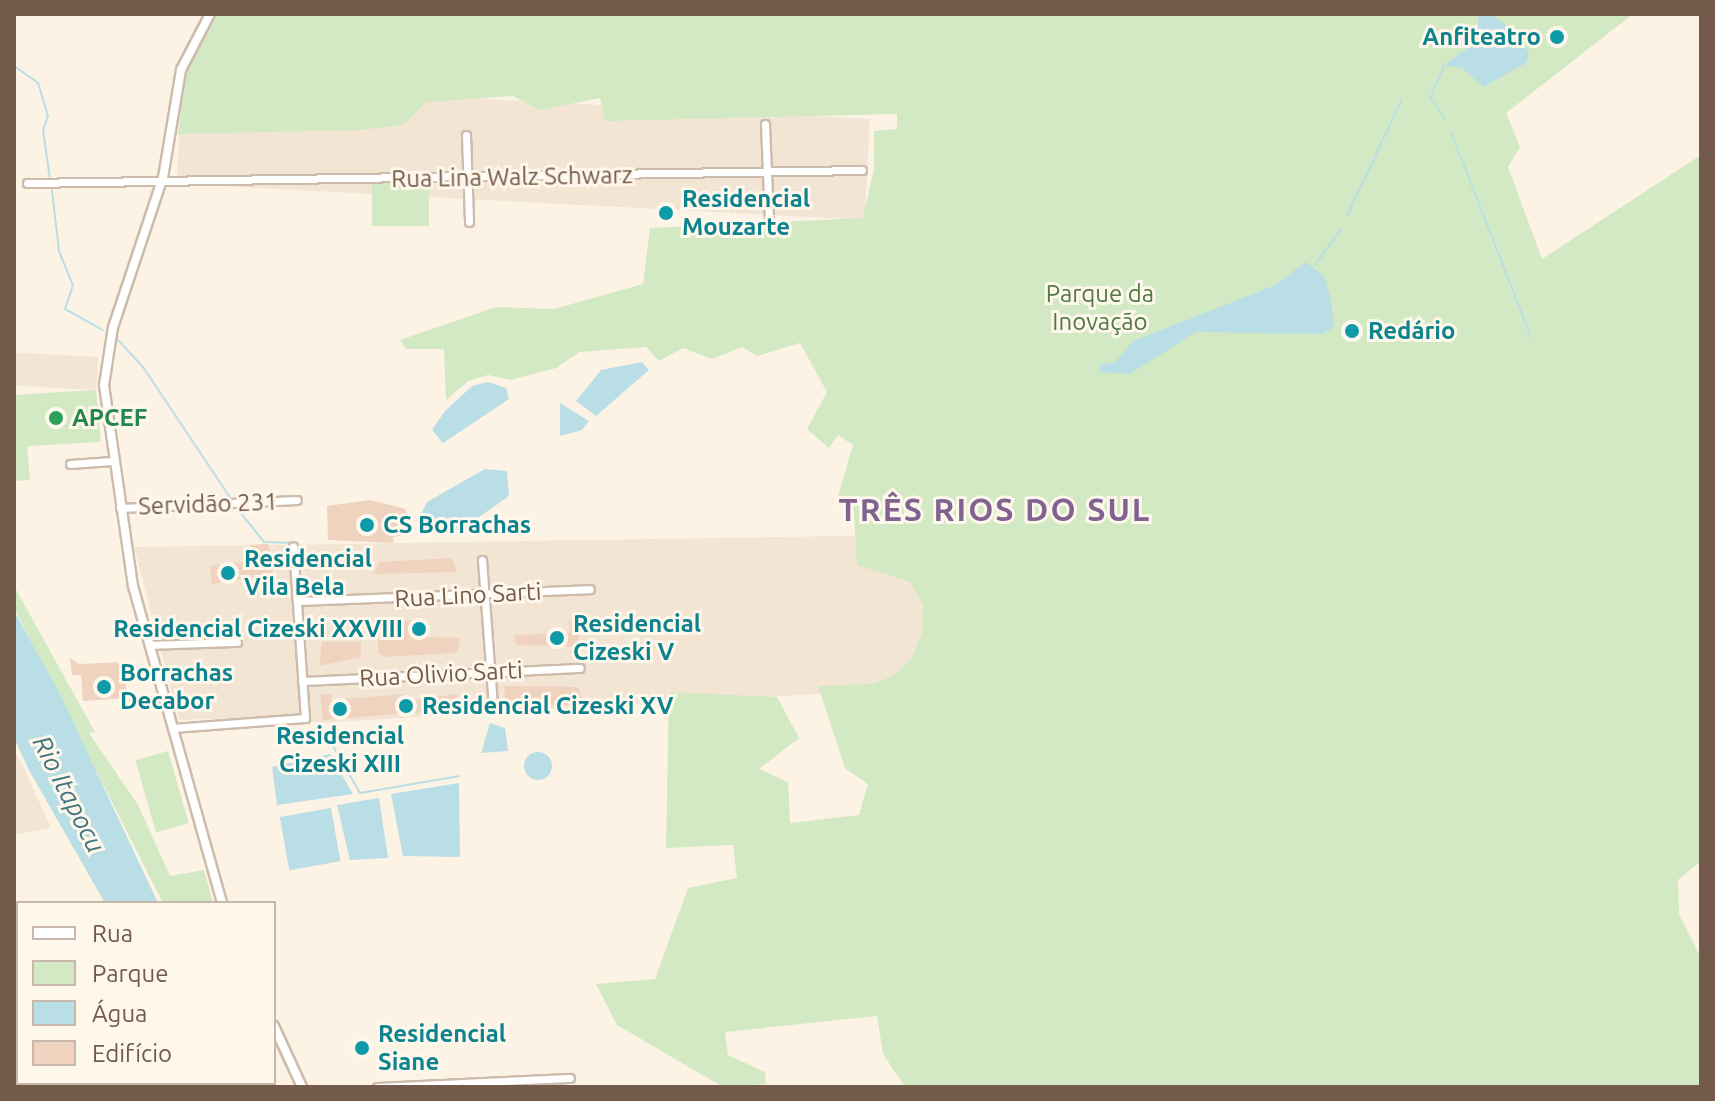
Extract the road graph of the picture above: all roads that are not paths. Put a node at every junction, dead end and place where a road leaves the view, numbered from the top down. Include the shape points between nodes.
1 (210, 14) edge
2 (765, 124) dead end
3 (466, 135) dead end
4 (862, 170) dead end
5 (767, 172) junction
6 (163, 177) junction
7 (467, 178) junction
8 (27, 183) dead end
9 (769, 219) dead end
10 (469, 222) dead end
11 (112, 461) junction
12 (70, 464) dead end
13 (297, 500) dead end
14 (119, 508) junction
15 (293, 546) dead end
16 (482, 560) dead end
17 (590, 589) dead end
18 (485, 595) junction
19 (297, 601) junction
20 (237, 642) dead end
21 (150, 645) junction
22 (580, 668) dead end
23 (491, 672) junction
24 (302, 681) junction
25 (493, 706) dead end
26 (173, 728) junction
27 (221, 901) edge
28 (276, 1030) edge
29 (570, 1078) dead end
30 (302, 1087) edge
31 (377, 1087) edge

1 - 6 street via 181,70
2 - 5 street
3 - 7 street
4 - 5 street, Rua Lina Walz Schwarz
5 - 7 street, Rua Lina Walz Schwarz
5 - 9 street
6 - 7 street, Rua Lina Walz Schwarz via 200,182
6 - 8 street, Rua Lina Walz Schwarz
6 - 11 street via 106,357
7 - 10 street
11 - 12 street
11 - 14 street
13 - 14 street, Servidão 231
14 - 21 street
15 - 19 street
16 - 18 street
17 - 18 street, Rua Lino Sarti
18 - 19 street, Rua Lino Sarti
18 - 23 street
19 - 24 street
20 - 21 street
21 - 26 street
22 - 23 street, Rua Olivio Sarti
23 - 24 street, Rua Olivio Sarti
23 - 25 street
24 - 26 street via 305,718
26 - 27 street
28 - 30 street
29 - 31 street

